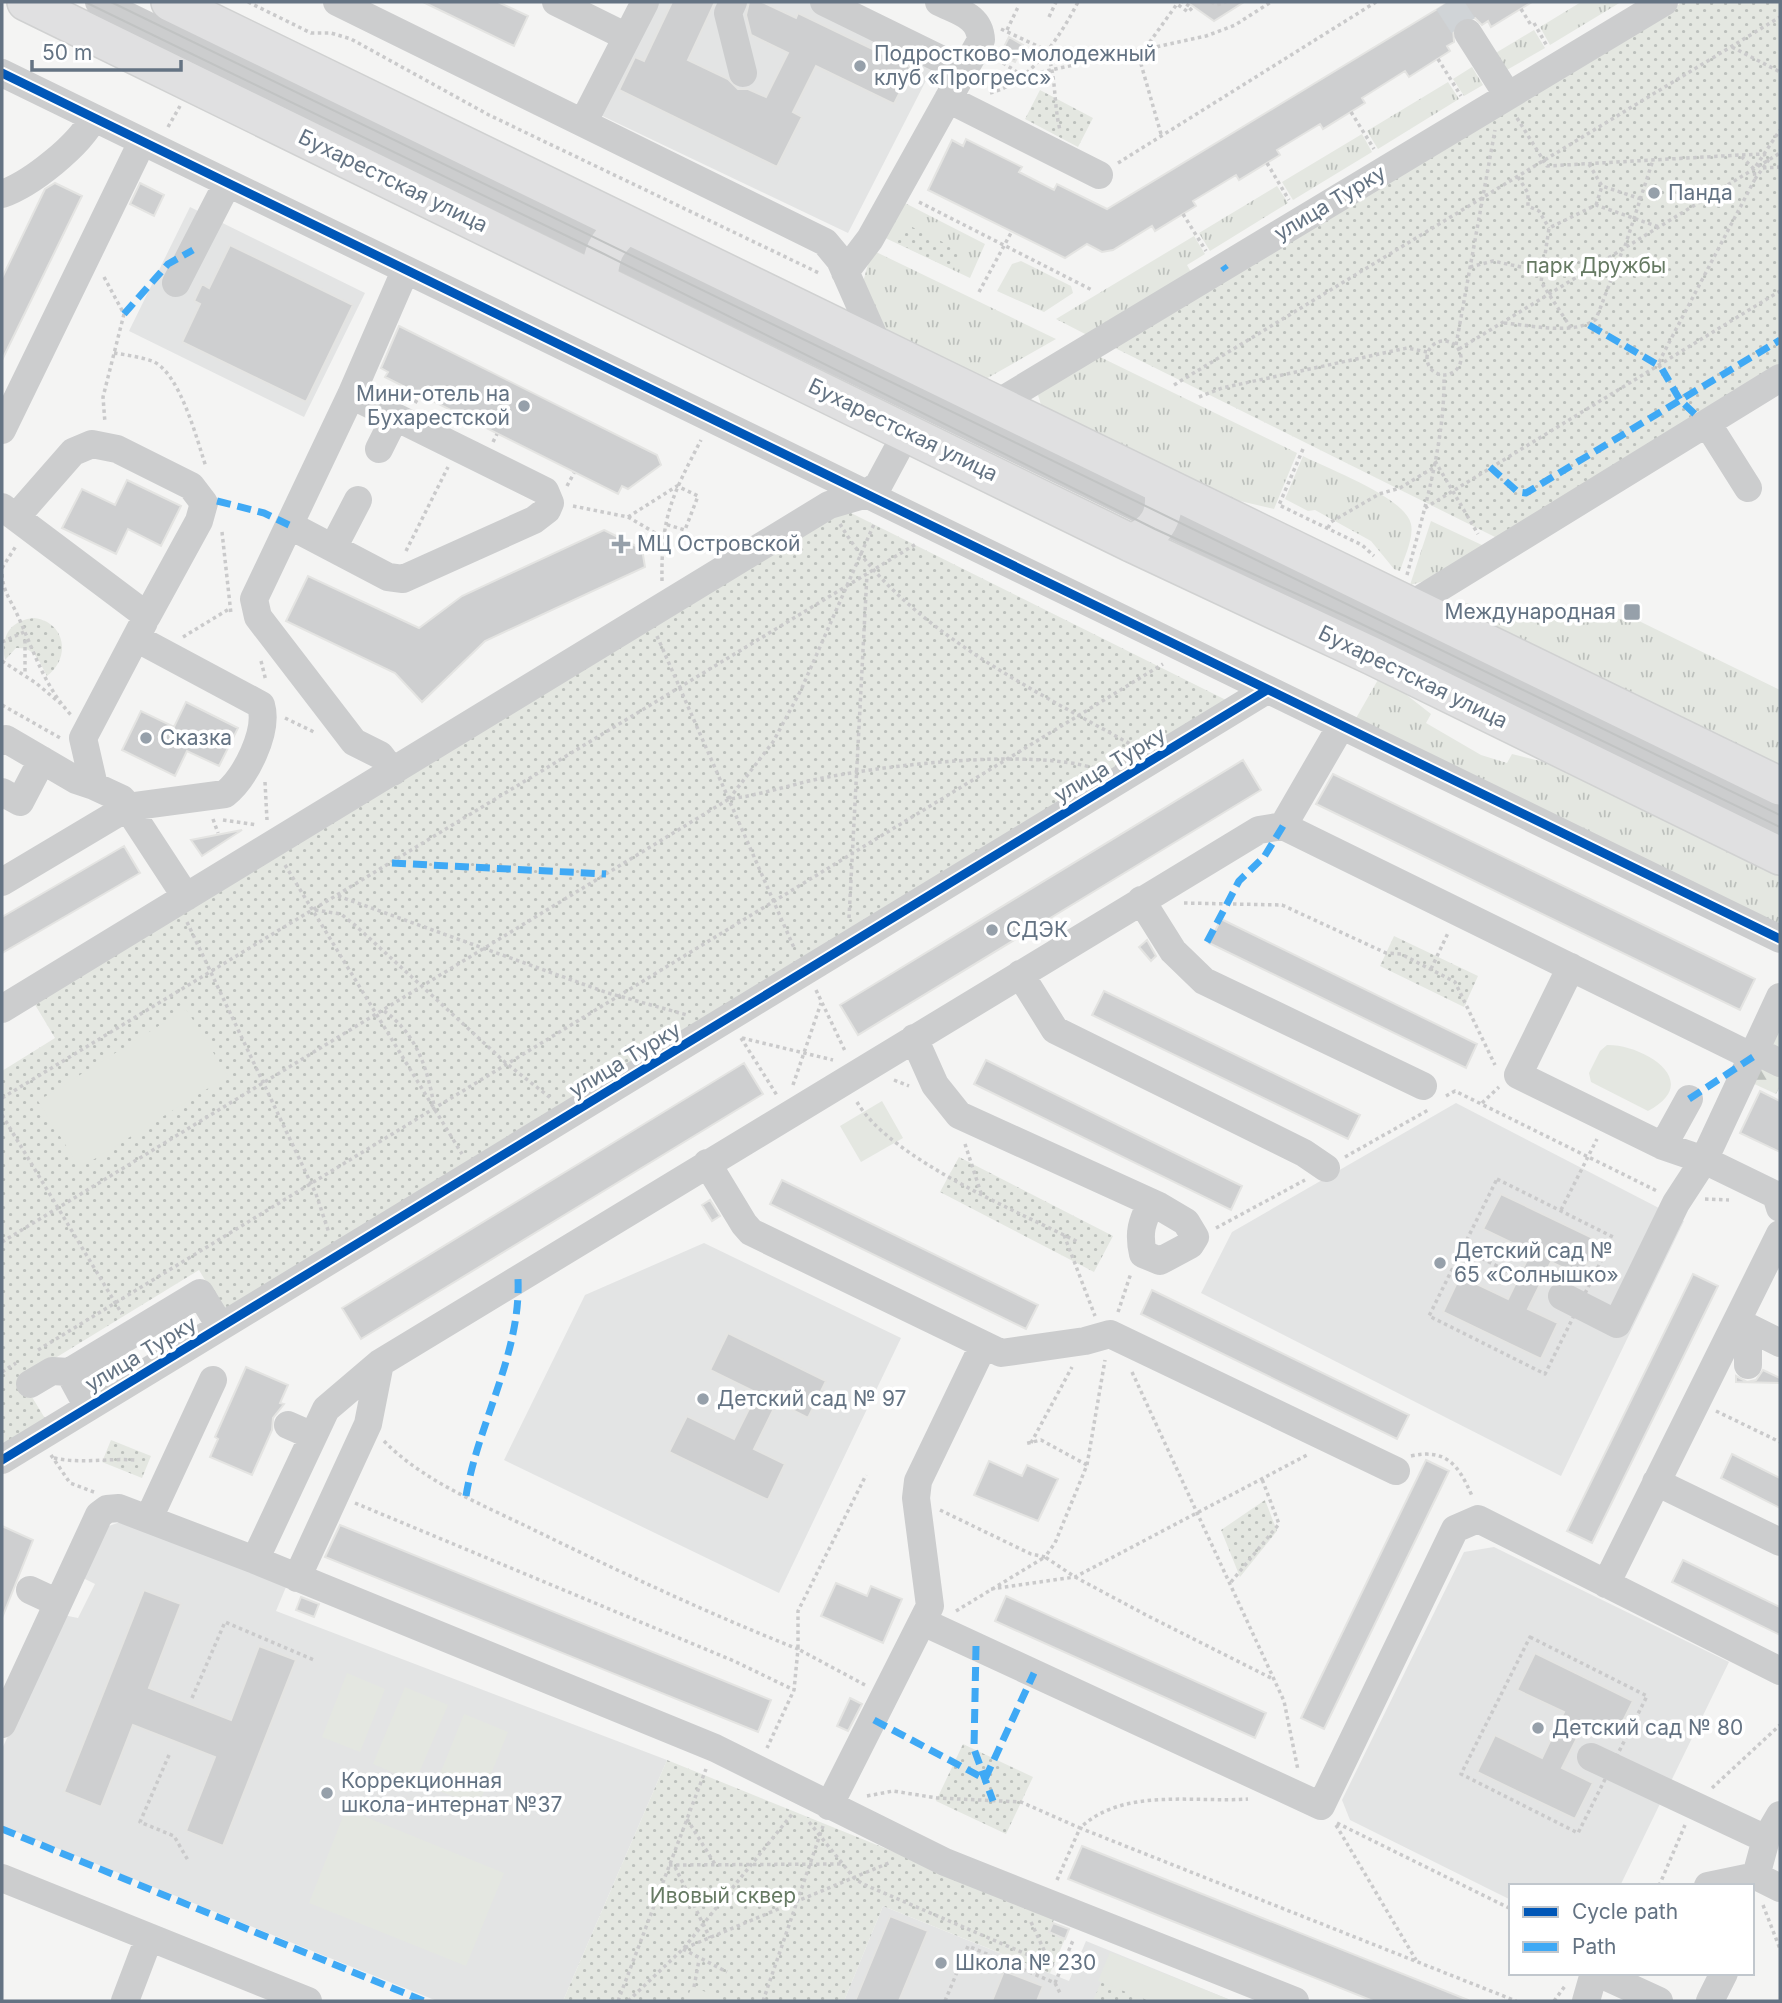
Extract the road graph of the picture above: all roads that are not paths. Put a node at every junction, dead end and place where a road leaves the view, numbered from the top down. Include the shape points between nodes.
1 (26, 2) edge
2 (99, 2) edge
3 (170, 2) edge
4 (337, 2) edge
5 (556, 2) edge
6 (645, 2) edge
7 (733, 2) edge
8 (824, 2) edge
9 (939, 2) edge
10 (1664, 2) edge
11 (1468, 33) tunnel mouth
12 (627, 37) junction
13 (982, 44) junction
14 (2, 73) edge
15 (743, 73) dead end
16 (948, 99) junction
17 (1509, 104) junction
18 (93, 118) junction
19 (584, 121) junction
20 (142, 142) junction
21 (1106, 177) road end
22 (227, 184) junction
23 (2, 194) edge
24 (609, 252) junction
25 (405, 271) junction
26 (836, 274) junction
27 (176, 283) dead end
28 (878, 348) junction
29 (1780, 378) edge
30 (351, 395) junction
31 (996, 404) junction
32 (395, 416) junction
33 (1707, 423) junction
34 (2, 430) edge
35 (906, 432) junction
36 (379, 449) dead end
37 (1748, 488) dead end
38 (867, 494) junction
39 (358, 500) dead end
40 (1161, 502) junction
41 (9, 512) edge
42 (289, 525) junction
43 (1130, 543) junction
44 (333, 548) junction
45 (1408, 594) junction
46 (142, 627) junction
47 (1267, 690) junction
48 (1341, 726) junction
49 (2, 741) edge
50 (42, 760) junction
51 (393, 772) junction
52 (94, 786) junction
53 (1780, 786) edge
54 (2, 792) edge
55 (128, 807) junction
56 (1780, 821) edge
57 (1283, 826) junction
58 (1780, 856) edge
59 (6, 875) edge
60 (182, 900) junction
61 (1141, 900) junction
62 (1780, 939) edge
63 (1571, 967) junction
64 (1011, 988) junction
65 (1780, 997) edge
66 (2, 1009) edge
67 (914, 1038) junction
68 (1763, 1057) edge
69 (1434, 1091) road end
70 (1689, 1099) dead end
71 (1663, 1146) junction
72 (1704, 1160) junction
73 (707, 1163) junction
74 (1326, 1168) dead end
75 (1777, 1191) edge
76 (1151, 1203) junction
77 (1780, 1234) edge
78 (1571, 1301) road end
79 (1743, 1325) junction
80 (220, 1326) junction
81 (1780, 1343) edge
82 (983, 1346) junction
83 (380, 1363) junction
84 (1748, 1365) dead end
85 (27, 1371) road end
86 (69, 1372) junction
87 (213, 1380) dead end
88 (88, 1407) junction
89 (2, 1460) edge
90 (1390, 1469) road end
91 (1656, 1482) junction
92 (149, 1518) junction
93 (1780, 1542) edge
94 (254, 1560) junction
95 (297, 1578) junction
96 (1606, 1584) junction
97 (30, 1590) dead end
98 (58, 1603) junction
99 (928, 1624) junction
100 (1780, 1671) edge
101 (11, 1682) edge
102 (2, 1724) edge
103 (1601, 1762) road end
104 (812, 1803) junction
105 (1780, 1815) edge
106 (1766, 1839) junction
107 (2, 1878) edge
108 (1763, 1881) edge
109 (1730, 1884) edge
110 (149, 1938) junction
111 (1595, 1975) edge
112 (1600, 1975) edge
113 (1723, 1975) edge
114 (125, 2001) edge
115 (308, 2001) edge
116 (1295, 2001) edge
117 (1586, 2001) edge
118 (1659, 2001) edge
119 (1710, 2001) edge

1 - 24 main road, Бухарестская улица
2 - 24 street
3 - 24 main road, Бухарестская улица
4 - 19 street
5 - 12 street
6 - 12 street
7 - 15 street via 728,13
8 - 13 street
9 - 13 street via 973,18
10 - 17 street, улица Турку
11 - 17 street
12 - 19 street
13 - 16 street
14 - 18 street
16 - 21 street via 1007,140 1048,150
16 - 26 street via 870,239
17 - 31 street, улица Турку
18 - 20 street
18 - 23 street via 86,134 71,148
19 - 26 street via 819,239 834,252
20 - 22 street
20 - 34 street
22 - 25 street
22 - 27 street
24 - 28 main road, Бухарестская улица
24 - 35 main road, Бухарестская улица
24 - 40 street
25 - 30 street
25 - 38 street
26 - 28 street
28 - 31 main road, Бухарестская улица
29 - 33 street
30 - 32 street
30 - 42 street
31 - 40 main road, Бухарестская улица
32 - 36 street
32 - 44 street via 565,498 534,520 403,579 388,577
33 - 37 street
33 - 45 street
35 - 38 street via 879,484
35 - 43 main road, Бухарестская улица
38 - 47 street
38 - 51 street via 829,505
39 - 44 street
40 - 43 main road via 1144,538
40 - 45 main road, Бухарестская улица
40 - 56 street
41 - 46 street
41 - 46 street via 73,452 92,444 117,449 191,486 204,503 203,512
42 - 44 street
42 - 51 street via 254,599 258,617 354,742 380,755
43 - 58 main road, Бухарестская улица
45 - 53 main road, Бухарестская улица
46 - 52 street via 86,742
46 - 55 street via 261,705 265,717 236,785 225,794
47 - 48 street
47 - 80 street, улица Турку via 804,972 729,1031 570,1114
48 - 57 street
48 - 62 street
49 - 50 street via 6,739
50 - 52 street
50 - 54 street via 20,802
51 - 60 street
52 - 55 street via 122,799
55 - 59 street
55 - 60 street
57 - 61 street via 1259,830
57 - 63 street
60 - 66 street
61 - 64 street
61 - 69 street via 1173,951 1204,981
63 - 68 street
63 - 71 street via 1518,1075
64 - 67 street
64 - 74 street via 1055,1030
65 - 68 street
67 - 73 street via 787,1110
67 - 76 street via 950,1105
68 - 72 street
70 - 71 street
71 - 72 street
72 - 75 street
72 - 78 street via 1679,1198 1617,1324
73 - 82 street via 751,1232
73 - 83 street
76 - 76 street via 1139,1227 1143,1254 1160,1261 1190,1245 1195,1237 1186,1222
77 - 79 street
79 - 81 street
79 - 84 street
79 - 91 street
80 - 86 street via 200,1293
80 - 88 street, улица Турку
82 - 90 street via 1001,1353 1097,1338
82 - 99 street via 918,1480
83 - 94 street via 300,1431
83 - 95 street via 368,1424
85 - 86 street
86 - 88 street
87 - 92 street
88 - 89 street, улица Турку
91 - 93 street
91 - 96 street
92 - 94 street
92 - 98 street via 119,1508 99,1515
94 - 95 street
95 - 104 street via 715,1748 757,1767
96 - 99 street via 1478,1519 1455,1529 1321,1805
96 - 100 street
97 - 98 street
98 - 101 street
99 - 104 street via 886,1696
101 - 102 street
103 - 106 street
104 - 116 street
105 - 106 street
106 - 108 street
107 - 110 street
108 - 109 street
110 - 114 street
110 - 115 street
111 - 117 street
112 - 118 street
113 - 119 street

